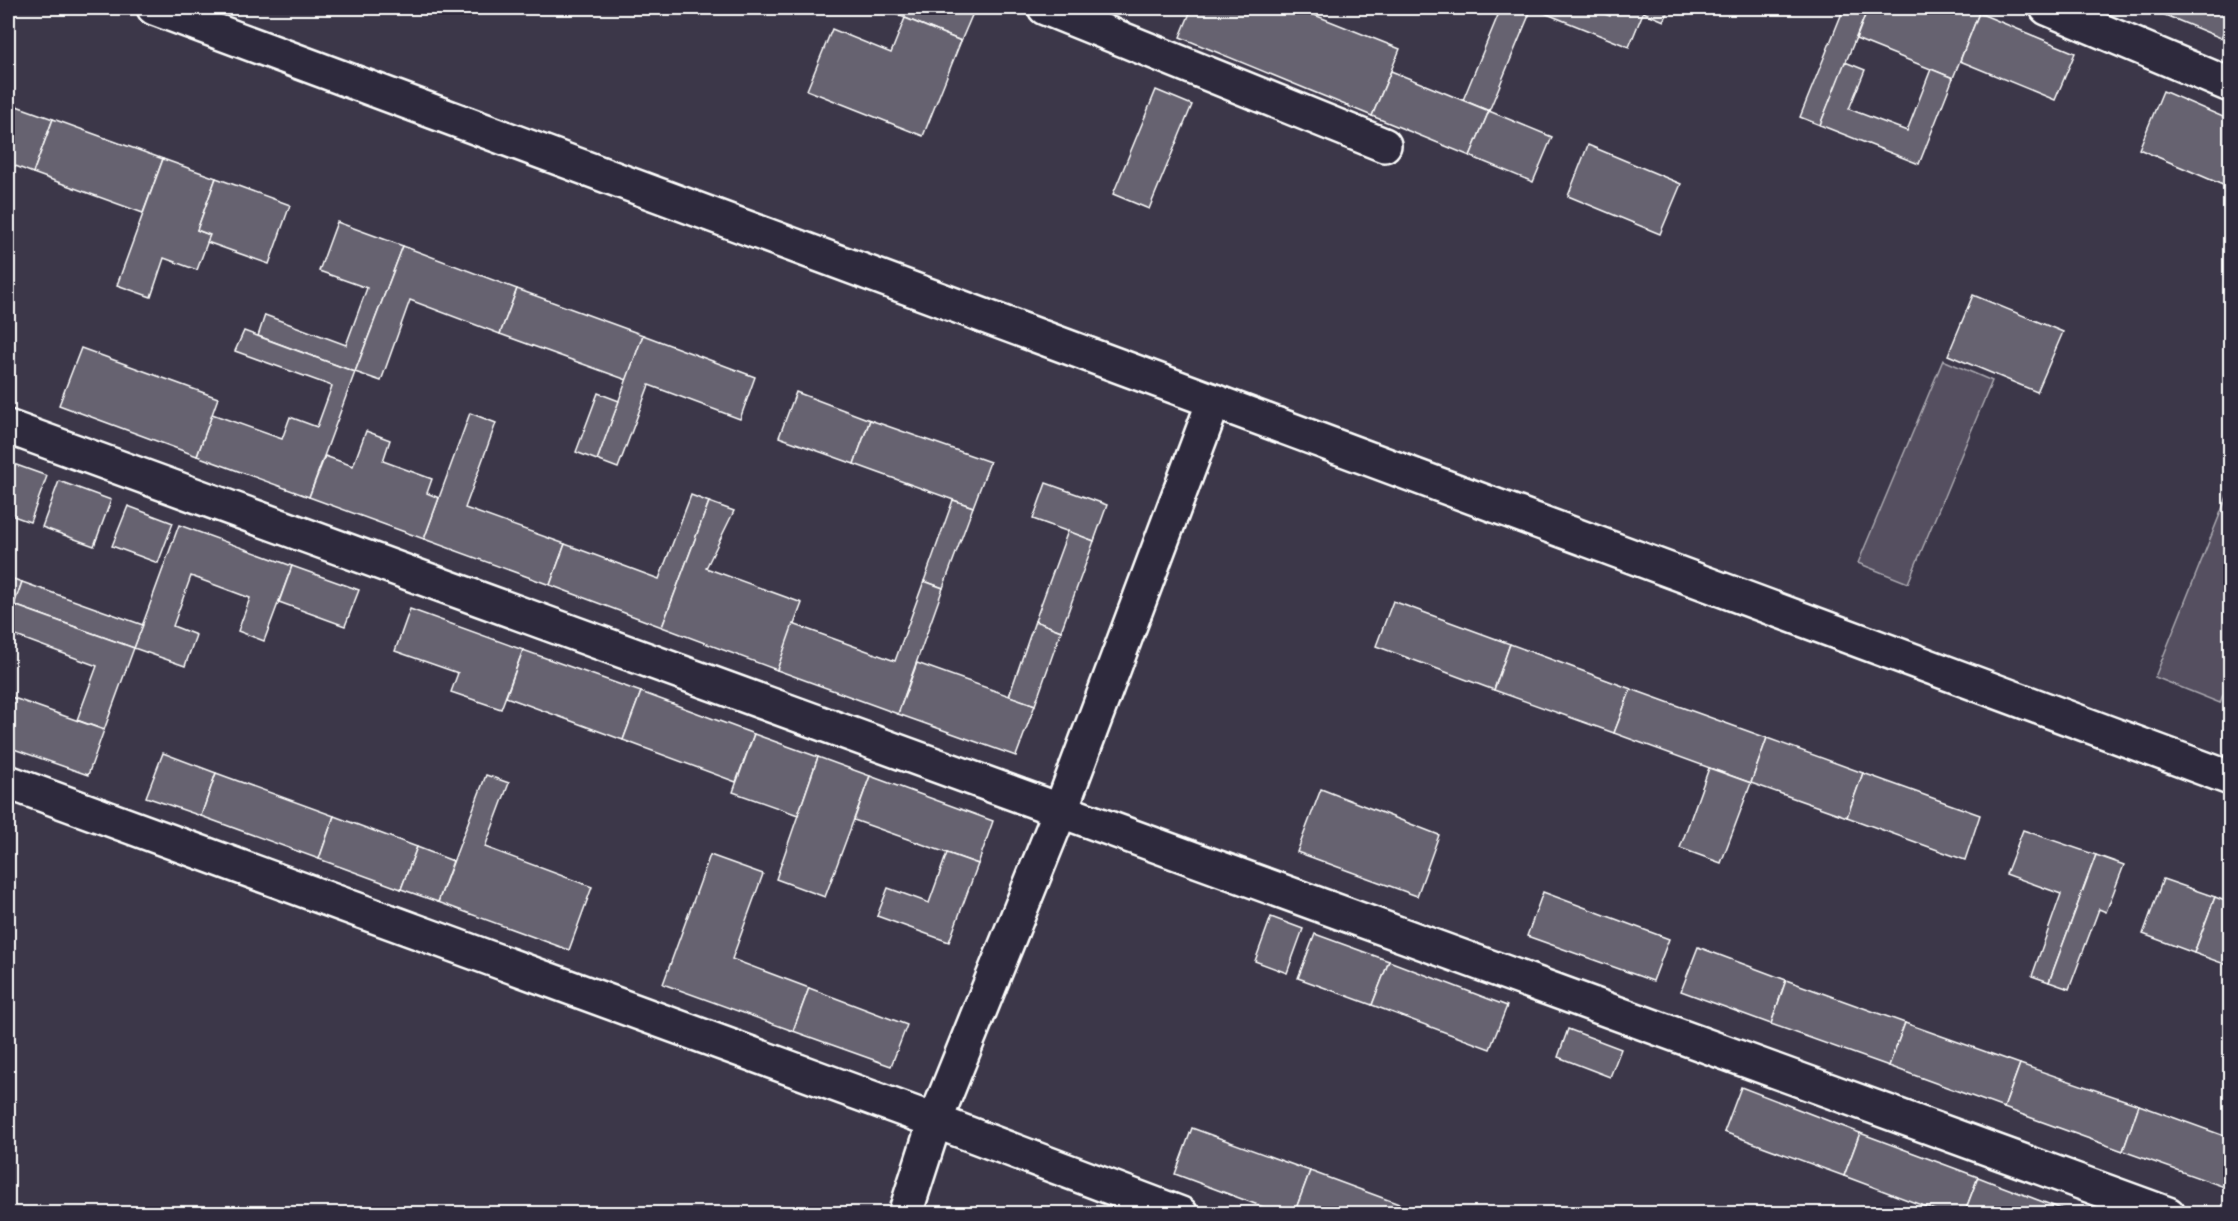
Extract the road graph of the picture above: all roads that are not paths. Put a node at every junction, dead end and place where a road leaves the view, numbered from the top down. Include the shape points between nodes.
1 (154, 8) edge
2 (1045, 8) edge
3 (2047, 8) edge
4 (2230, 85) edge
5 (1384, 146) dead end
6 (1214, 401) junction
7 (8, 427) edge
8 (2230, 778) edge
9 (8, 782) edge
10 (1061, 809) junction
11 (936, 1121) junction
12 (905, 1214) edge
13 (1181, 1214) edge
14 (2168, 1214) edge

1 - 6 street
2 - 5 street
3 - 4 street
6 - 8 street
6 - 10 street
7 - 10 street
9 - 11 street
10 - 11 street
10 - 14 street
11 - 12 street
11 - 13 street

